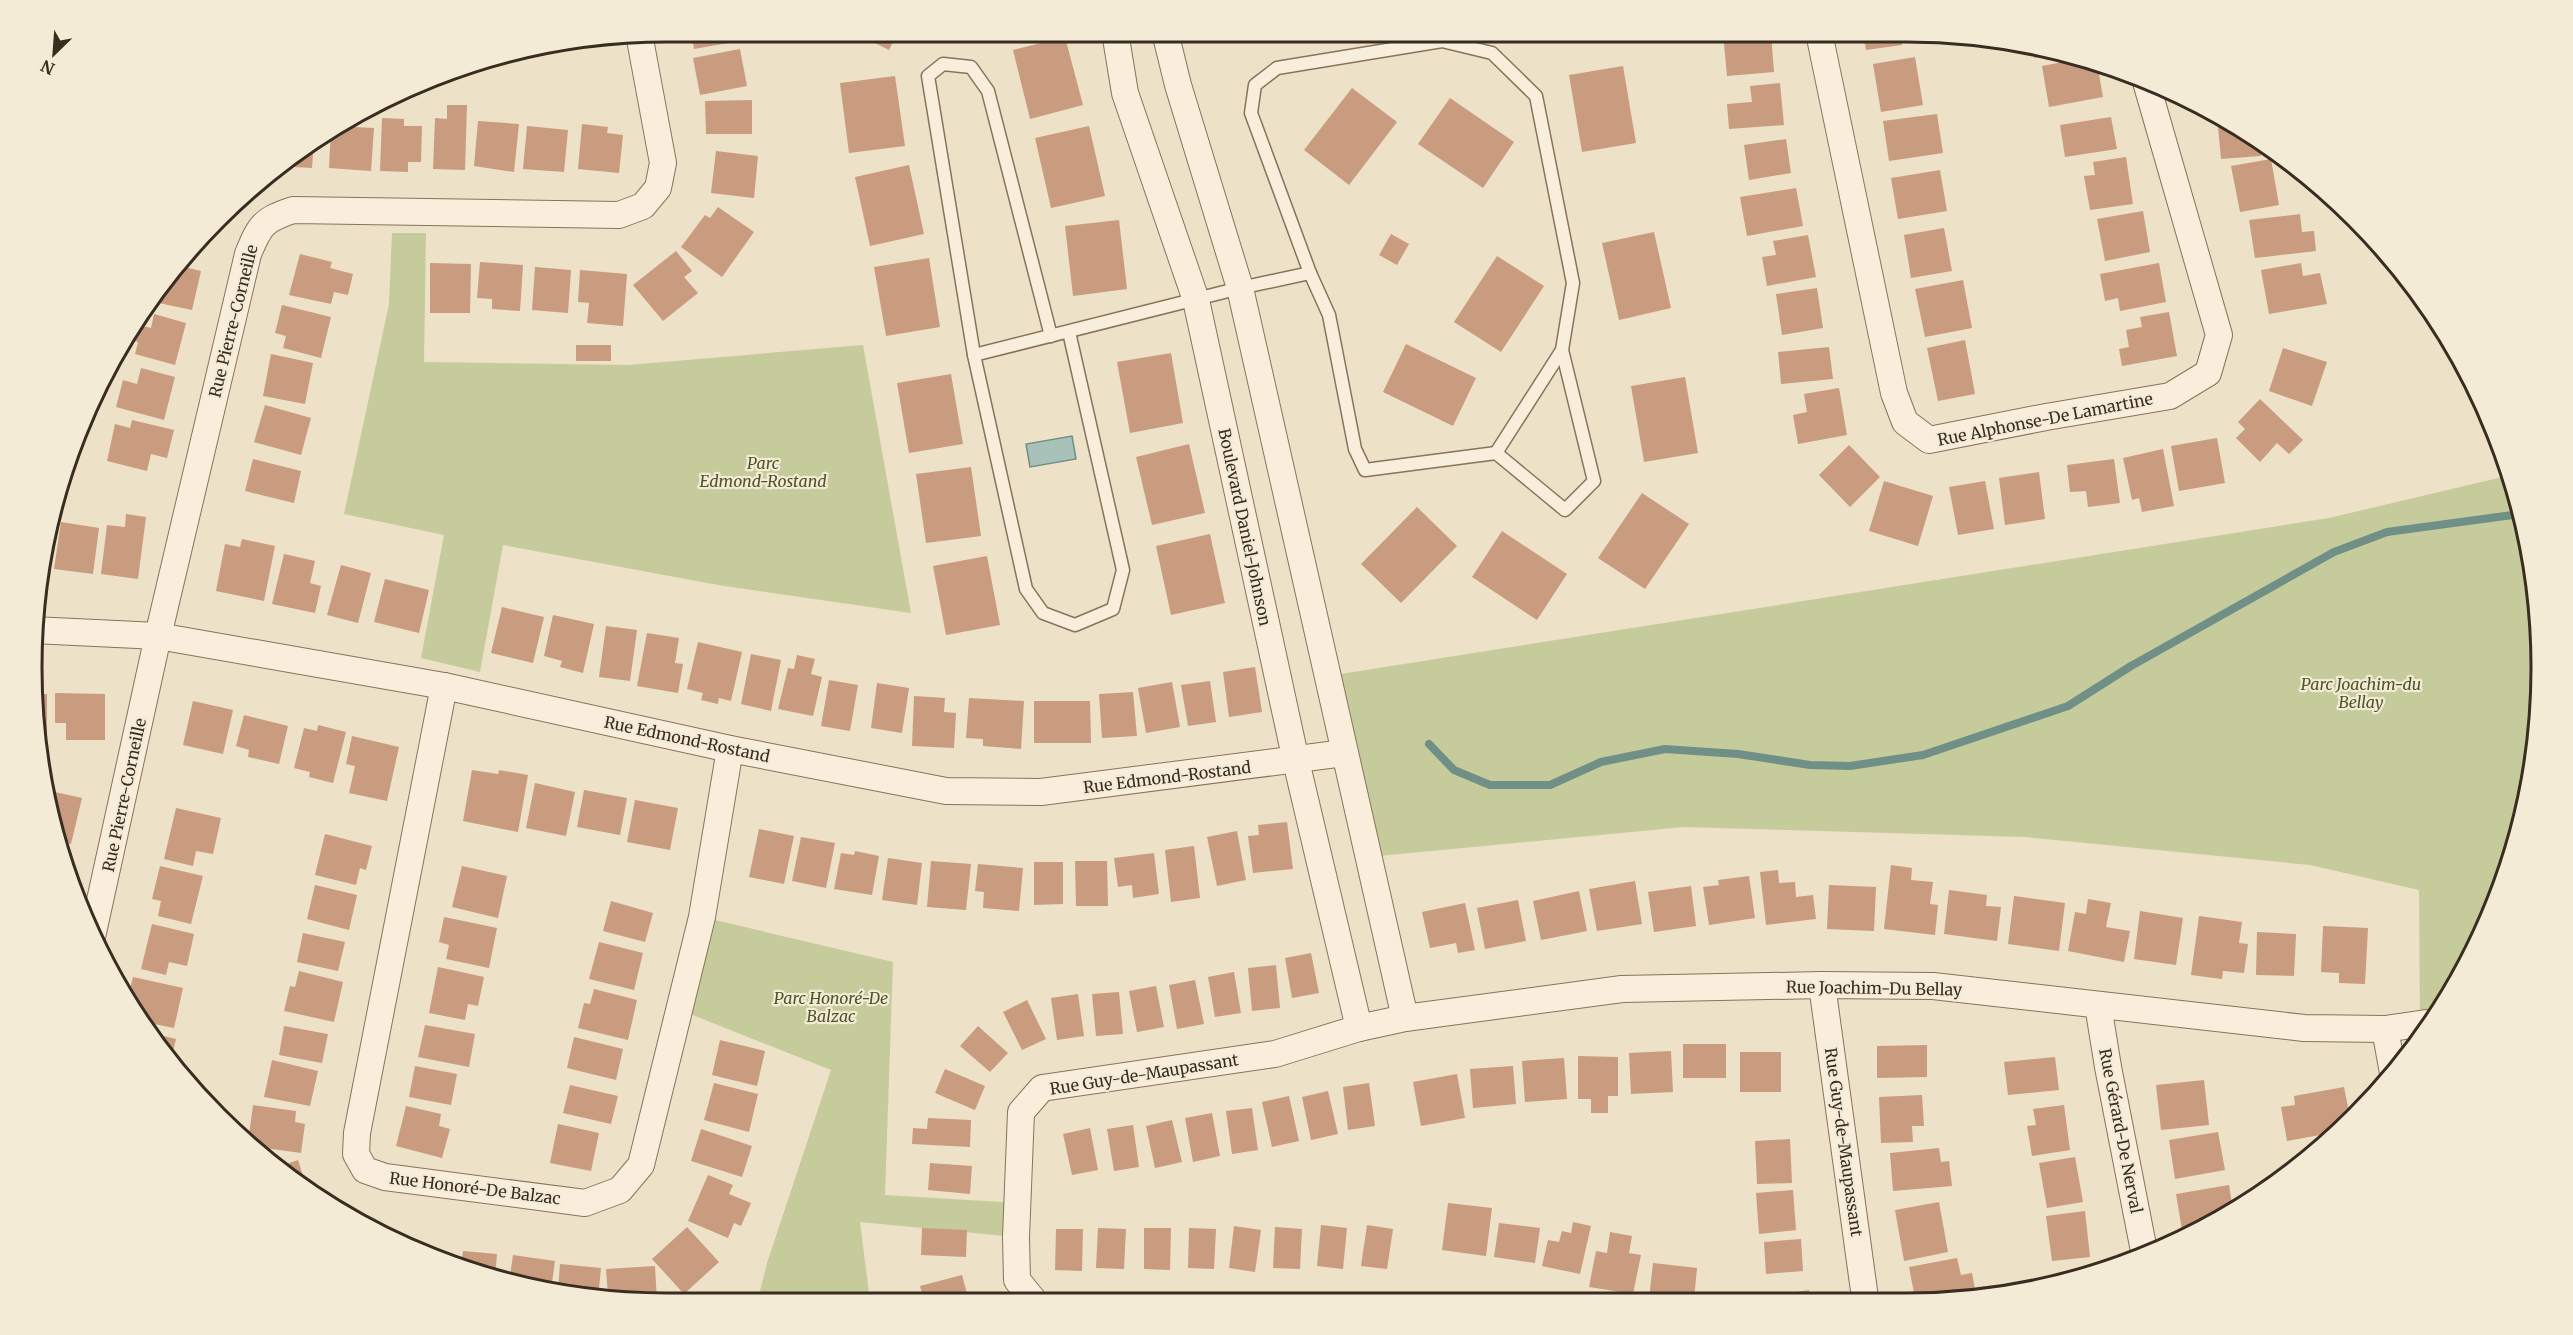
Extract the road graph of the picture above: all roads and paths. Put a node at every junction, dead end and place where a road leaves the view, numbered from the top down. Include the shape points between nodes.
1 (1116, 42) edge
2 (1167, 42) edge
3 (1436, 42) edge
4 (1446, 42) edge
5 (1821, 42) edge
6 (641, 43) edge
7 (2149, 92) edge
8 (1310, 273) junction
9 (1240, 288) junction
10 (1196, 300) junction
11 (1069, 332) junction
12 (1051, 336) junction
13 (1562, 350) junction
14 (974, 356) junction
15 (1496, 453) junction
16 (43, 630) edge
17 (158, 636) junction
18 (444, 686) junction
19 (730, 749) junction
20 (1344, 753) junction
21 (1296, 761) junction
22 (96, 920) edge
23 (1822, 986) junction
24 (2098, 1005) junction
25 (1405, 1018) junction
26 (2419, 1024) edge
27 (1359, 1028) junction
28 (2385, 1029) junction
29 (2391, 1062) edge
30 (2143, 1246) edge
31 (1028, 1293) edge
32 (1864, 1293) edge

1 - 10 street, Boulevard Daniel-Johnson via 1125,93
2 - 9 street
3 - 8 lane via 1277,68 1255,85 1251,113
4 - 13 lane via 1492,53 1536,96 1573,283
5 - 7 street, Rue Alphonse-De Lamartine via 1894,393 1905,422 1929,440 2170,396 2208,373 2219,335
6 - 17 street, Rue Pierre-Corneille via 663,163 658,188 643,206 620,215 293,210 271,217 255,236
8 - 9 lane
8 - 15 lane via 1329,315 1355,449 1365,470
9 - 10 lane
9 - 20 street
10 - 11 lane
10 - 21 street, Boulevard Daniel-Johnson
11 - 12 lane
11 - 14 lane via 1123,570 1113,609 1075,625 1043,613 1026,589
12 - 14 lane
12 - 14 lane via 988,91 971,67 943,64 928,76
13 - 15 lane
13 - 15 lane via 1594,481 1565,510
16 - 17 street, Rue Edmond-Rostand
17 - 18 street, Rue Edmond-Rostand
17 - 22 street, Rue Pierre-Corneille
18 - 19 street, Rue Edmond-Rostand
18 - 19 street, Rue Honoré-De Balzac via 357,1133 356,1154 365,1170 385,1178 585,1203 620,1190 642,1165 702,917
19 - 21 street, Rue Edmond-Rostand via 946,791 1041,792
20 - 21 street, Rue Edmond-Rostand
20 - 25 street
21 - 27 street, Boulevard Daniel-Johnson
23 - 24 street, Rue Joachim-Du Bellay via 1933,986
23 - 25 street, Rue Joachim-Du Bellay via 1622,989
23 - 32 street, Rue Guy-de-Maupassant
24 - 28 street, Rue Joachim-Du Bellay via 2304,1028
24 - 30 street, Rue Gérard-De Nerval
25 - 27 street, Rue Joachim-Du Bellay
26 - 28 street, Rue Joachim-Du Bellay
27 - 31 street, Rue Guy-de-Maupassant via 1275,1054 1042,1088 1021,1112 1017,1280
28 - 29 street

